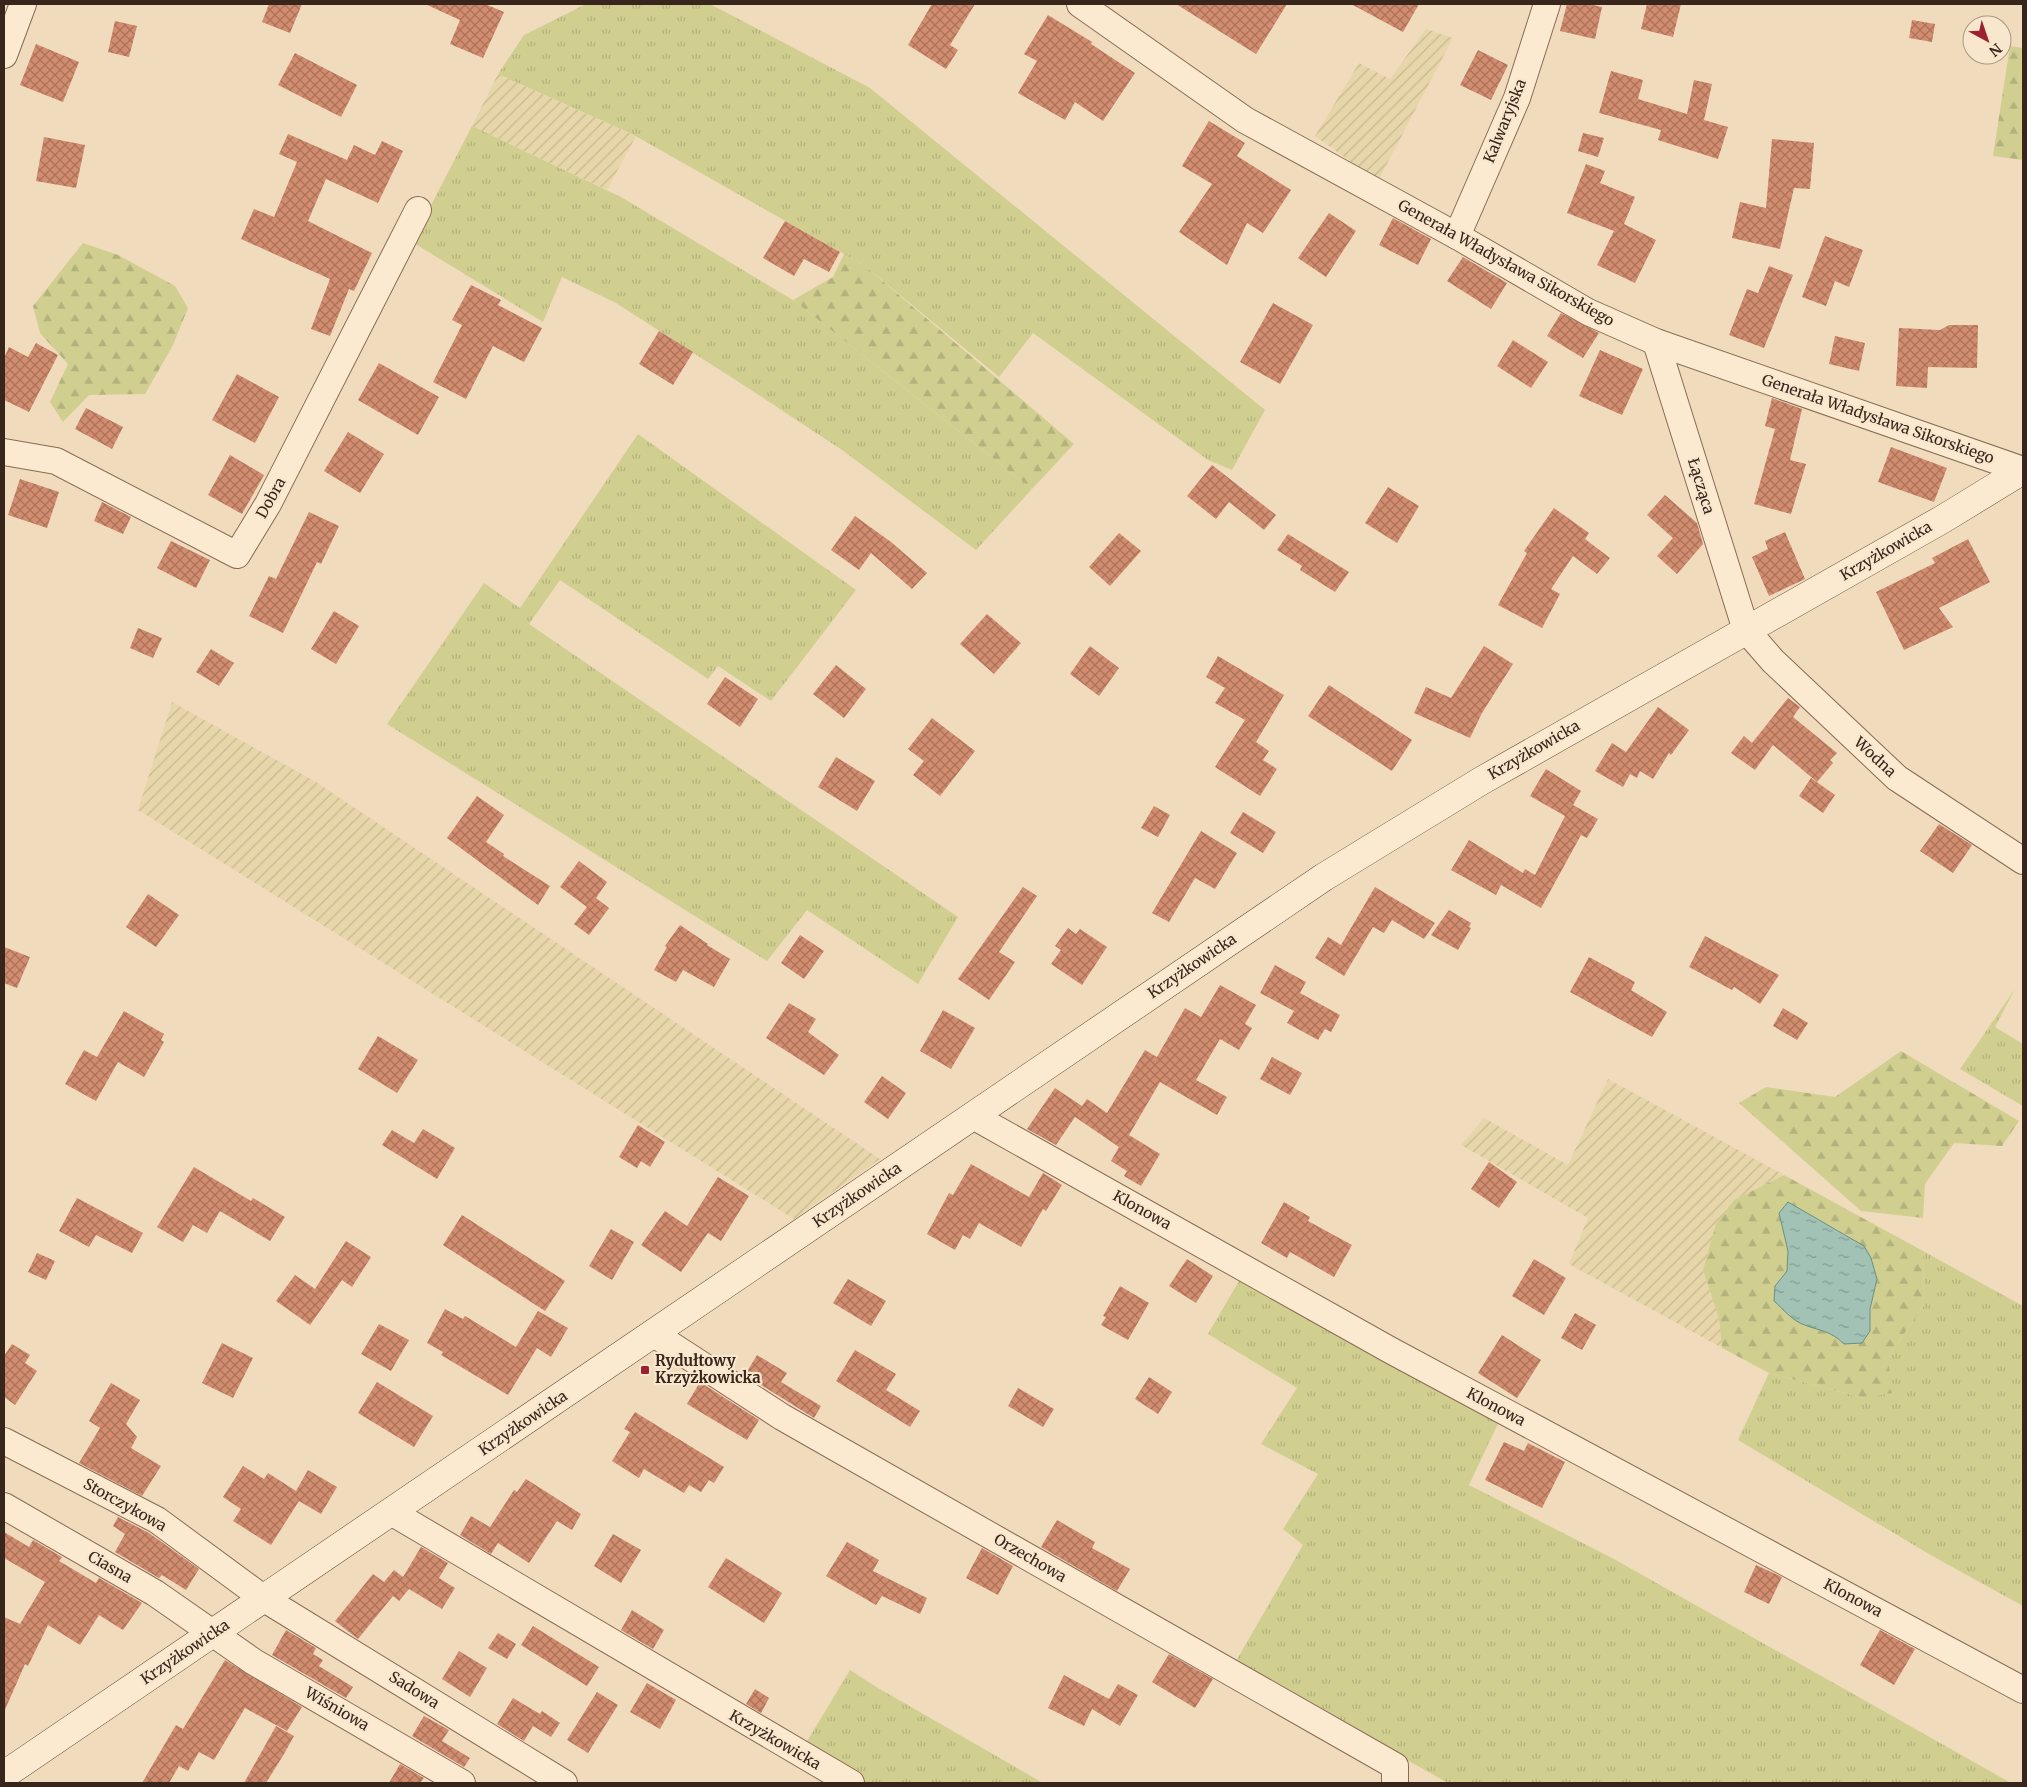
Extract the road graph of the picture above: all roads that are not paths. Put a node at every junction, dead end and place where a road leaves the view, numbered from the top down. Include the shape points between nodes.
1 (24, 4) edge
2 (1080, 4) edge
3 (1547, 4) edge
4 (4, 55) edge
5 (418, 210) dead end
6 (1457, 236) junction
7 (1656, 342) junction
8 (4, 452) edge
9 (2023, 470) edge
10 (1746, 630) junction
11 (2023, 861) edge
12 (973, 1116) junction
13 (654, 1334) junction
14 (4, 1441) edge
15 (4, 1506) edge
16 (391, 1512) junction
17 (263, 1598) junction
18 (213, 1633) junction
19 (2023, 1690) edge
20 (4, 1775) edge
21 (462, 1783) edge
22 (564, 1783) edge
23 (851, 1783) edge
24 (1395, 1783) edge

1 - 4 street
2 - 6 street, Generała Władysława Sikorskiego via 1244,120
3 - 6 street, Kalwaryjska via 1516,98
5 - 8 street, Dobra via 268,504 238,555 56,461
6 - 7 street, Generała Władysława Sikorskiego via 1588,312
7 - 9 street, Generała Władysława Sikorskiego
7 - 10 street, Łącząca
9 - 10 street, Krzyżkowicka
10 - 11 street, Wodna via 1772,661 1897,778
10 - 12 street, Krzyżkowicka via 1481,781 1324,877
12 - 13 street, Krzyżkowicka
12 - 19 street, Klonowa via 1390,1350
13 - 16 street, Krzyżkowicka
13 - 24 street, Orzechowa via 782,1416 1395,1766
14 - 17 street, Storczykowa via 157,1520
15 - 18 street, Ciasna via 155,1593
16 - 17 street, Krzyżkowicka
16 - 23 street, Krzyżkowicka
17 - 18 street, Krzyżkowicka
17 - 22 street, Sadowa
18 - 20 street, Krzyżkowicka
18 - 21 street, Wiśniowa via 254,1662

